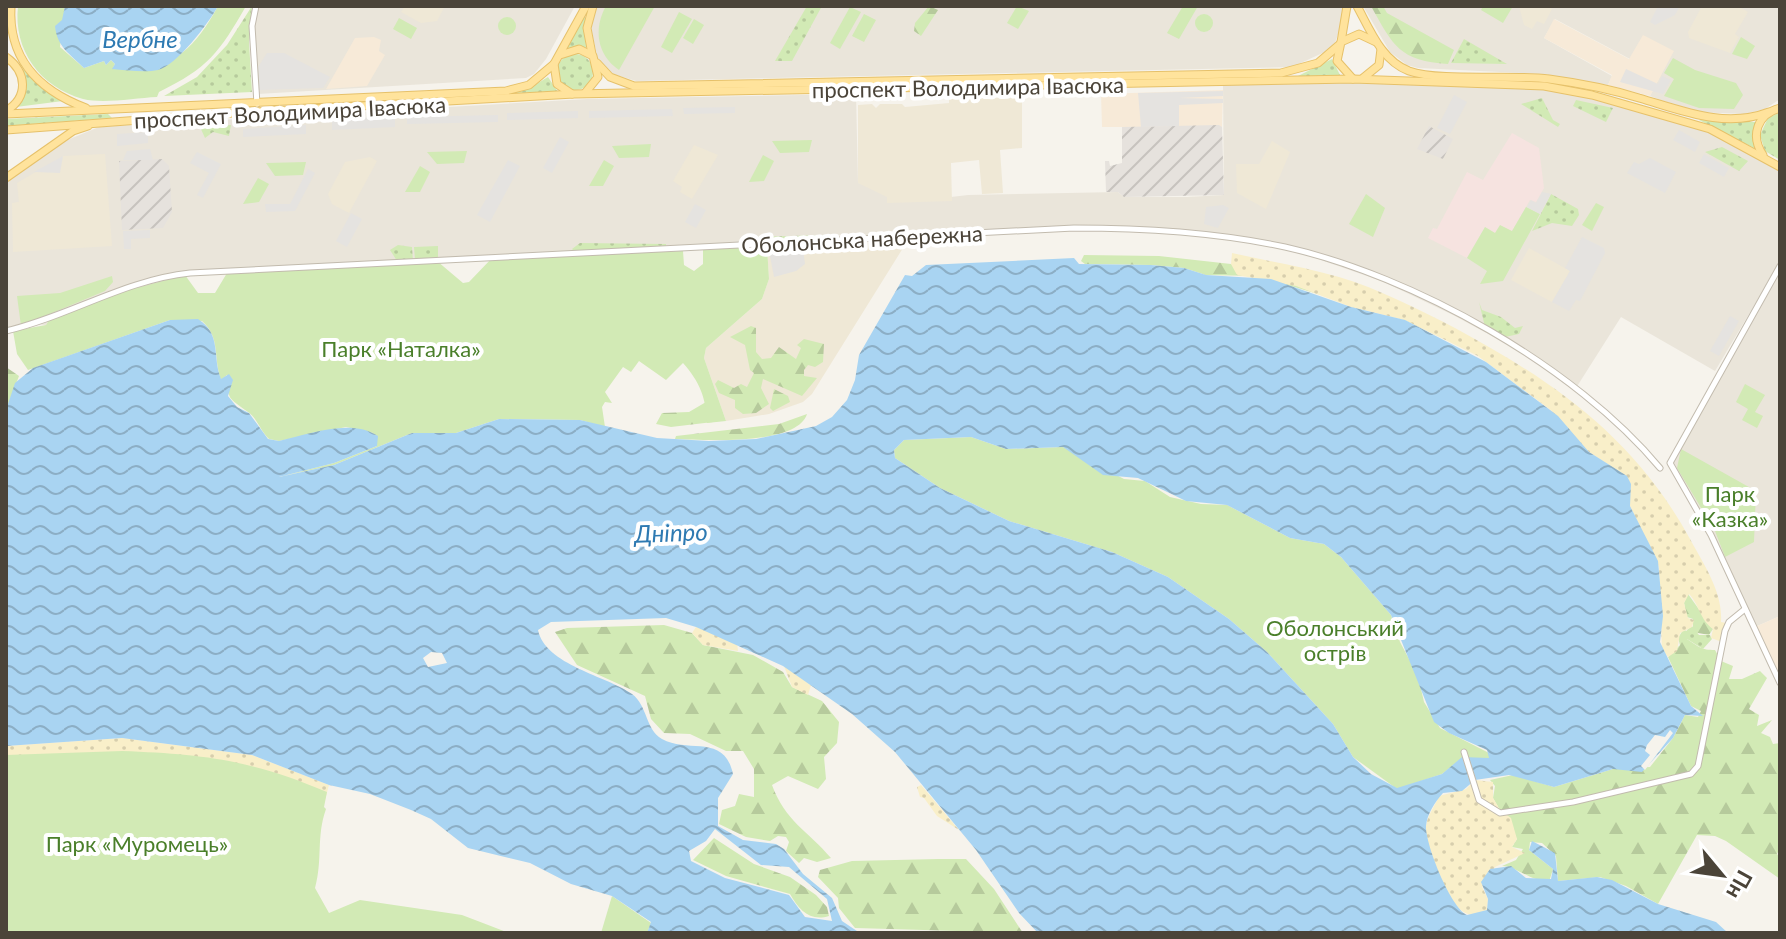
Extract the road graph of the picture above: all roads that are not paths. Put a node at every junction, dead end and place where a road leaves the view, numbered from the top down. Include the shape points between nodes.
1 (11, 6) edge
2 (256, 6) edge
3 (586, 6) edge
4 (593, 6) edge
5 (1347, 6) edge
6 (1357, 6) edge
7 (1340, 43) junction
8 (1379, 46) junction
9 (6, 57) edge
10 (556, 60) junction
11 (595, 60) junction
12 (1357, 79) junction
13 (842, 86) junction
14 (574, 94) junction
15 (583, 94) junction
16 (257, 105) junction
17 (318, 105) junction
18 (158, 107) junction
19 (1776, 108) edge
20 (108, 109) junction
21 (92, 110) junction
22 (6, 112) edge
23 (149, 120) junction
24 (114, 122) junction
25 (96, 123) junction
26 (6, 130) edge
27 (1766, 159) junction
28 (1778, 165) edge
29 (6, 178) edge
30 (1780, 266) edge
31 (6, 331) edge
32 (1660, 468) dead end
33 (1745, 609) junction
34 (1780, 683) edge
35 (1465, 753) dead end

1 - 21 main road via 12,40 31,74 54,94
2 - 16 street via 252,26
3 - 10 main road
4 - 11 main road via 587,28
5 - 7 main road
6 - 8 main road
7 - 8 main road via 1359,34
7 - 12 main road via 1339,66
7 - 13 main road, проспект Володимира Івасюка via 1318,63 1281,73
8 - 12 main road via 1379,65
8 - 19 main road via 1395,63 1415,72 1548,79 1713,118 1744,119
9 - 22 main road via 21,73 23,85 19,99
10 - 11 main road via 572,49
10 - 14 main road via 557,84
10 - 17 main road, проспект Володимира Івасюка via 529,85 506,91
11 - 13 main road, проспект Володимира Івасюка via 610,77 634,86
11 - 15 main road via 598,77
12 - 13 main road, проспект Володимира Івасюка
12 - 27 main road, проспект Володимира Івасюка via 1544,86 1592,95 1701,126
13 - 15 main road, проспект Володимира Івасюка
14 - 15 main road
14 - 17 main road, проспект Володимира Івасюка
16 - 17 main road, проспект Володимира Івасюка
16 - 18 main road, проспект Володимира Івасюка
17 - 23 main road, проспект Володимира Івасюка
18 - 20 main road, проспект Володимира Івасюка
18 - 23 main road
19 - 27 main road via 1759,123 1756,139
20 - 21 main road, проспект Володимира Івасюка
20 - 24 main road
21 - 22 main road, проспект Володимира Івасюка
23 - 24 main road, проспект Володимира Івасюка
24 - 25 main road, проспект Володимира Івасюка
25 - 26 main road, проспект Володимира Івасюка
25 - 29 main road via 73,131
27 - 28 main road, проспект Володимира Івасюка
30 - 33 street via 1670,458
31 - 32 street, Оболонська набережна via 119,288 193,273 1074,228 1160,230 1286,247 1423,298 1555,371
33 - 34 street
33 - 35 street via 1724,634 1700,758 1691,774 1513,813 1490,810 1477,794

